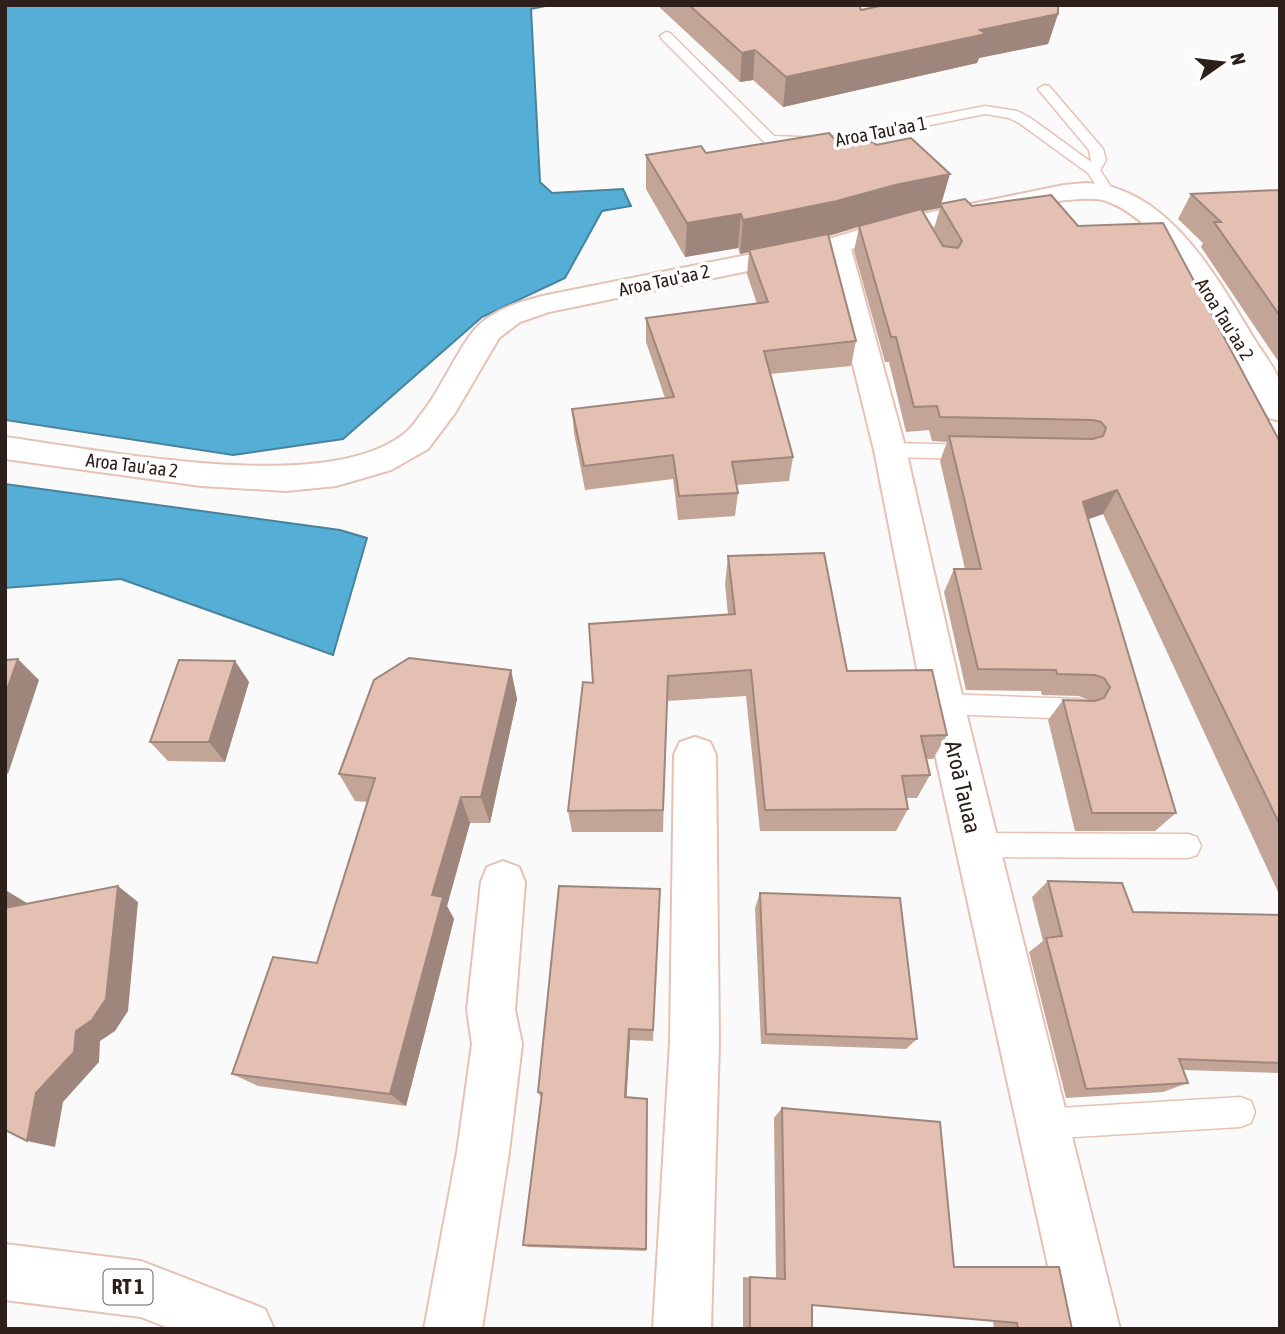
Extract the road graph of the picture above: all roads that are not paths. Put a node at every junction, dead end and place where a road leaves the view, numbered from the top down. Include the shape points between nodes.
1 (666, 36) dead end
2 (1044, 89) dead end
3 (1093, 170) junction
4 (1108, 193) junction
5 (837, 245) junction
6 (1280, 411) edge
7 (5, 448) edge
8 (890, 450) junction
9 (994, 453) edge
10 (944, 704) junction
11 (1079, 709) edge
12 (695, 755) dead end
13 (977, 845) junction
14 (1188, 846) dead end
15 (503, 882) dead end
16 (1240, 1112) dead end
17 (1043, 1119) junction
18 (5, 1272) edge
19 (245, 1329) edge
20 (453, 1329) edge
21 (682, 1329) edge
22 (1091, 1329) edge

1 - 3 lane, Aroa Tau'aa 1 via 770,140 825,142 985,110 1000,111 1024,120
2 - 3 lane via 1096,149 1099,160
3 - 4 lane, Aroa Tau'aa 1
4 - 5 street, Aroa Tau'aa 2 via 1064,192
4 - 6 street, Aroa Tau'aa 2 via 1124,199 1174,243
5 - 7 street, Aroa Tau'aa 2 via 541,305 510,316 488,332 444,406 417,441 379,462 336,474 286,478 201,474
5 - 8 street, Aroā Tauaa
8 - 9 lane
8 - 10 street, Aroā Tauaa
10 - 11 lane
10 - 13 street, Aroā Tauaa
12 - 21 street via 694,1062
13 - 14 lane
13 - 17 street, Aroā Tauaa
15 - 20 street via 491,1010 496,1044
16 - 17 lane via 1059,1123
17 - 22 street, Aroā Tauaa
18 - 19 street, RT 1 via 141,1289

